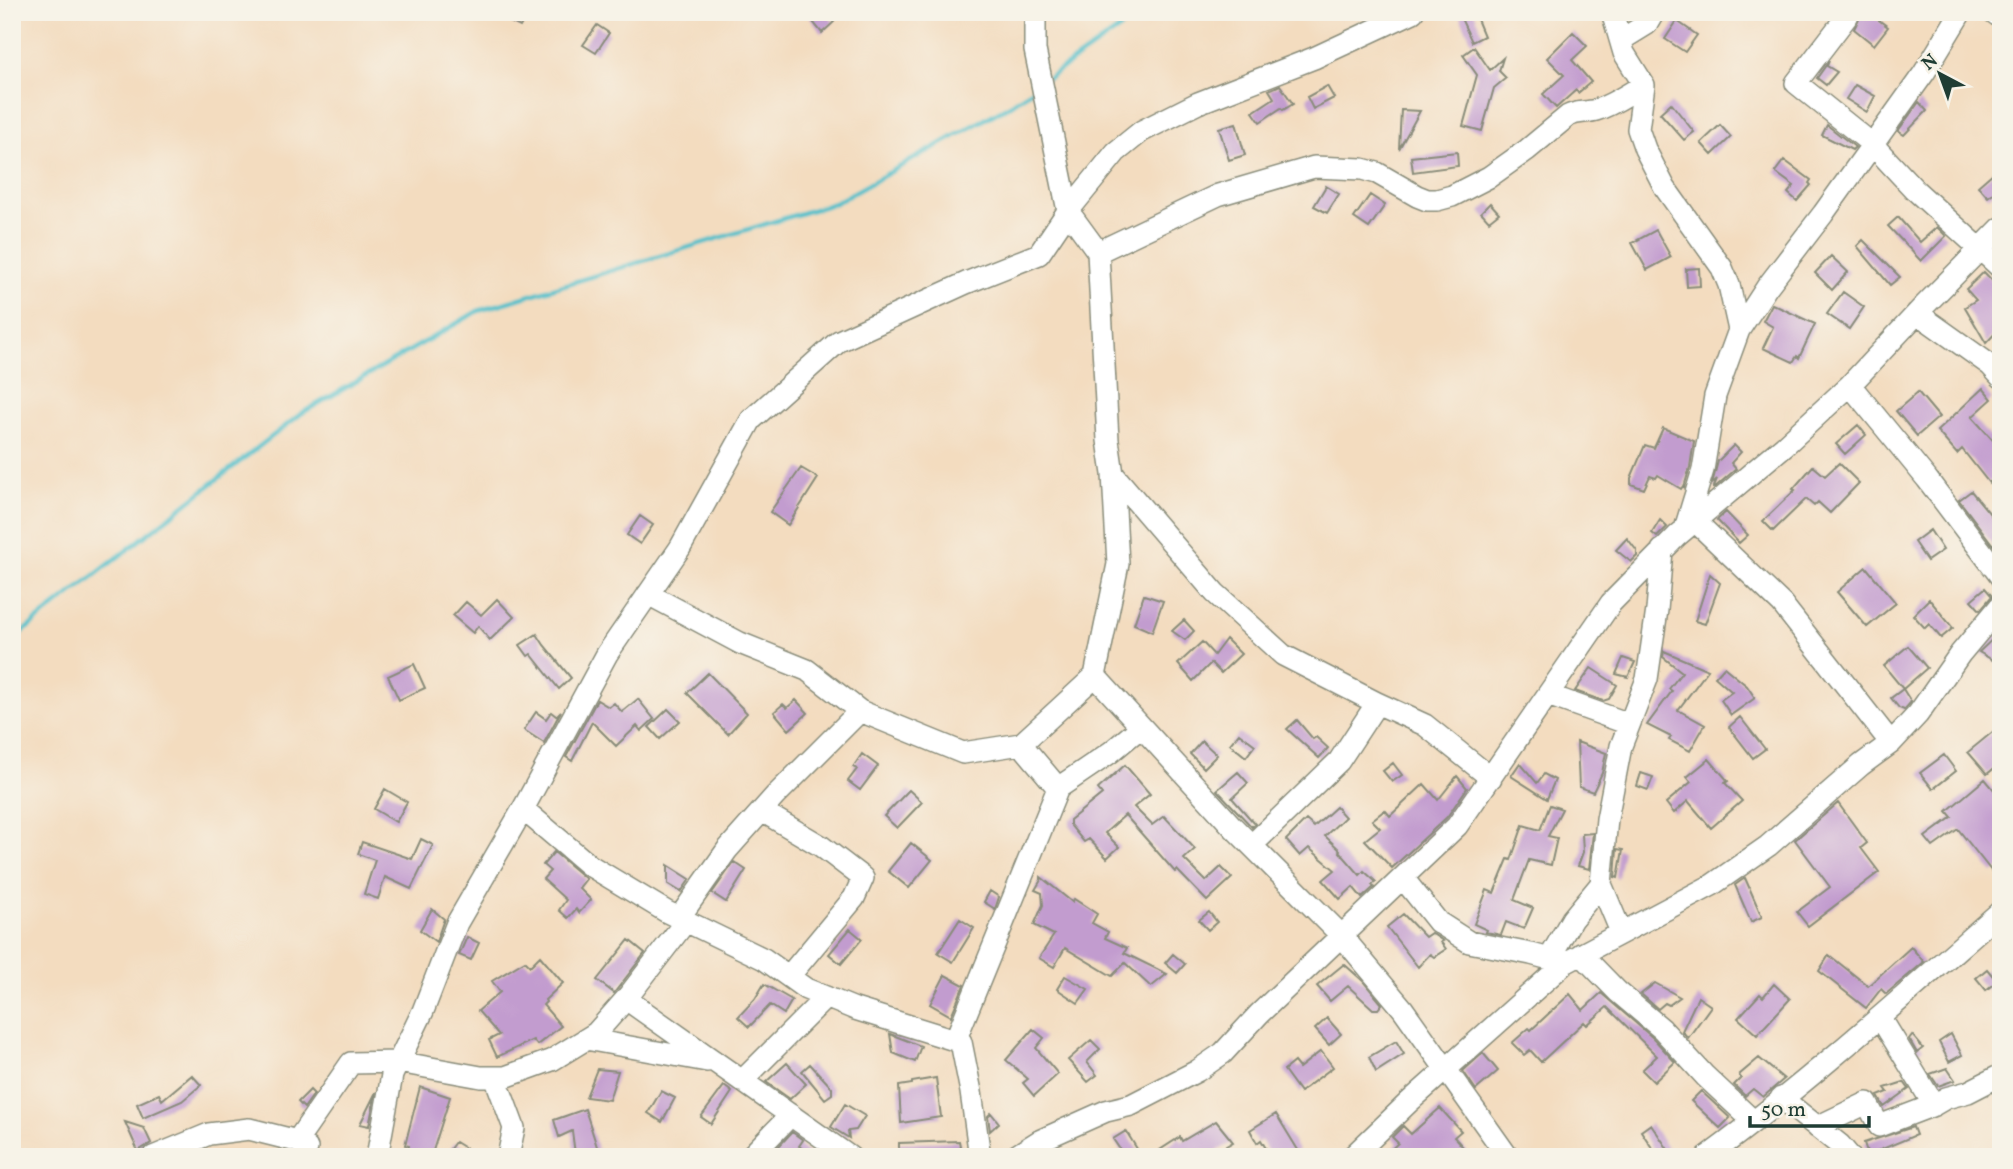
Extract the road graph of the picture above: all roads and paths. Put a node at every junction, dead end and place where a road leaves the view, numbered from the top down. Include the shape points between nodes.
1 (1035, 12) edge
2 (1413, 12) edge
3 (1612, 12) edge
4 (1654, 12) edge
5 (1844, 12) edge
6 (1961, 12) edge
7 (1993, 12) edge
8 (2001, 18) edge
9 (1621, 40) junction
10 (1644, 85) junction
11 (1872, 144) junction
12 (1068, 211) junction
13 (2001, 228) edge
14 (1981, 248) junction
15 (1098, 252) junction
16 (2001, 268) edge
17 (1917, 313) junction
18 (1739, 330) junction
19 (2001, 377) edge
20 (1850, 385) junction
21 (1113, 474) junction
22 (1690, 525) junction
23 (1662, 550) junction
24 (2001, 577) edge
25 (648, 594) junction
26 (2001, 605) edge
27 (1095, 676) junction
28 (1548, 695) junction
29 (1377, 703) junction
30 (860, 710) junction
31 (1629, 724) junction
32 (1141, 727) junction
33 (1891, 743) junction
34 (1021, 744) junction
35 (1491, 778) junction
36 (1058, 788) junction
37 (523, 809) junction
38 (762, 811) junction
39 (1252, 845) junction
40 (1403, 878) junction
41 (1601, 884) junction
42 (2001, 911) edge
43 (683, 920) junction
44 (1621, 932) junction
45 (1341, 935) junction
46 (1565, 959) junction
47 (790, 975) junction
48 (826, 997) junction
49 (626, 999) junction
50 (1880, 1017) junction
51 (586, 1039) junction
52 (955, 1041) junction
53 (398, 1062) junction
54 (716, 1063) junction
55 (1445, 1069) junction
56 (2001, 1075) edge
57 (495, 1077) junction
58 (741, 1081) junction
59 (1781, 1098) junction
60 (1934, 1105) junction
61 (791, 1115) junction
62 (1753, 1121) junction
63 (1817, 1127) junction
64 (308, 1151) edge
65 (153, 1157) edge
66 (377, 1157) edge
67 (508, 1157) edge
68 (750, 1157) edge
69 (850, 1157) edge
70 (980, 1157) edge
71 (1014, 1157) edge
72 (1352, 1157) edge
73 (1508, 1157) edge
74 (1707, 1157) edge
75 (1850, 1157) edge

1 - 12 street via 1035,50
2 - 12 street via 1142,131 1116,152
3 - 9 street
4 - 9 street via 1647,24
5 - 11 street via 1847,15 1796,83
6 - 11 street
7 - 8 street
9 - 10 street
10 - 15 street via 1603,108 1568,116 1510,163 1452,196 1427,200 1377,173 1314,167 1219,195
10 - 18 street via 1639,128 1645,149 1665,188 1722,268
11 - 14 street via 1914,189
11 - 18 street
12 - 15 street
12 - 25 street via 1039,254 839,341 751,420 680,548
13 - 14 street
14 - 16 street
14 - 17 street
15 - 21 street
17 - 19 street
17 - 20 street
18 - 22 street via 1715,396
20 - 22 street
20 - 24 street
21 - 27 street via 1118,564
21 - 29 street via 1216,593 1283,656
22 - 23 street
22 - 33 street via 1782,604
23 - 28 street via 1611,603
23 - 31 street via 1647,678
25 - 30 street via 740,643 807,670
25 - 37 street via 607,654
26 - 33 street
27 - 32 street
27 - 34 street
28 - 31 street
28 - 35 street
29 - 35 street via 1425,725
29 - 39 street via 1339,761
30 - 34 street via 963,753
30 - 38 street
31 - 41 street via 1620,746 1607,819
32 - 36 street
32 - 39 street
33 - 44 street via 1768,846 1712,885
34 - 36 street
35 - 40 street via 1457,826
36 - 52 street
37 - 43 street via 589,865
37 - 53 street via 457,923
38 - 43 street via 727,850
38 - 47 street via 863,878 854,898
39 - 45 street
40 - 45 street
40 - 46 street via 1438,922 1469,942
41 - 44 street
41 - 46 street via 1572,919
42 - 50 street
43 - 47 street
43 - 49 street
44 - 46 street
45 - 55 street via 1403,1009
45 - 71 street via 1223,1054 1197,1072
46 - 55 street
46 - 62 street via 1618,992 1662,1029
47 - 48 street via 806,989
48 - 52 street
48 - 58 street
49 - 51 street
49 - 54 street
50 - 59 street
50 - 60 street
51 - 54 street
51 - 57 street via 552,1060
52 - 70 street via 961,1042
53 - 57 street
53 - 64 street via 351,1063
53 - 66 street via 391,1075
54 - 58 street
55 - 72 street
55 - 73 street
56 - 60 street
57 - 67 street via 514,1128
58 - 61 street
59 - 62 street
59 - 63 street
60 - 63 street via 1879,1126 1867,1103
61 - 68 street
61 - 69 street
62 - 74 street
63 - 75 street
64 - 65 street via 249,1129 209,1134

